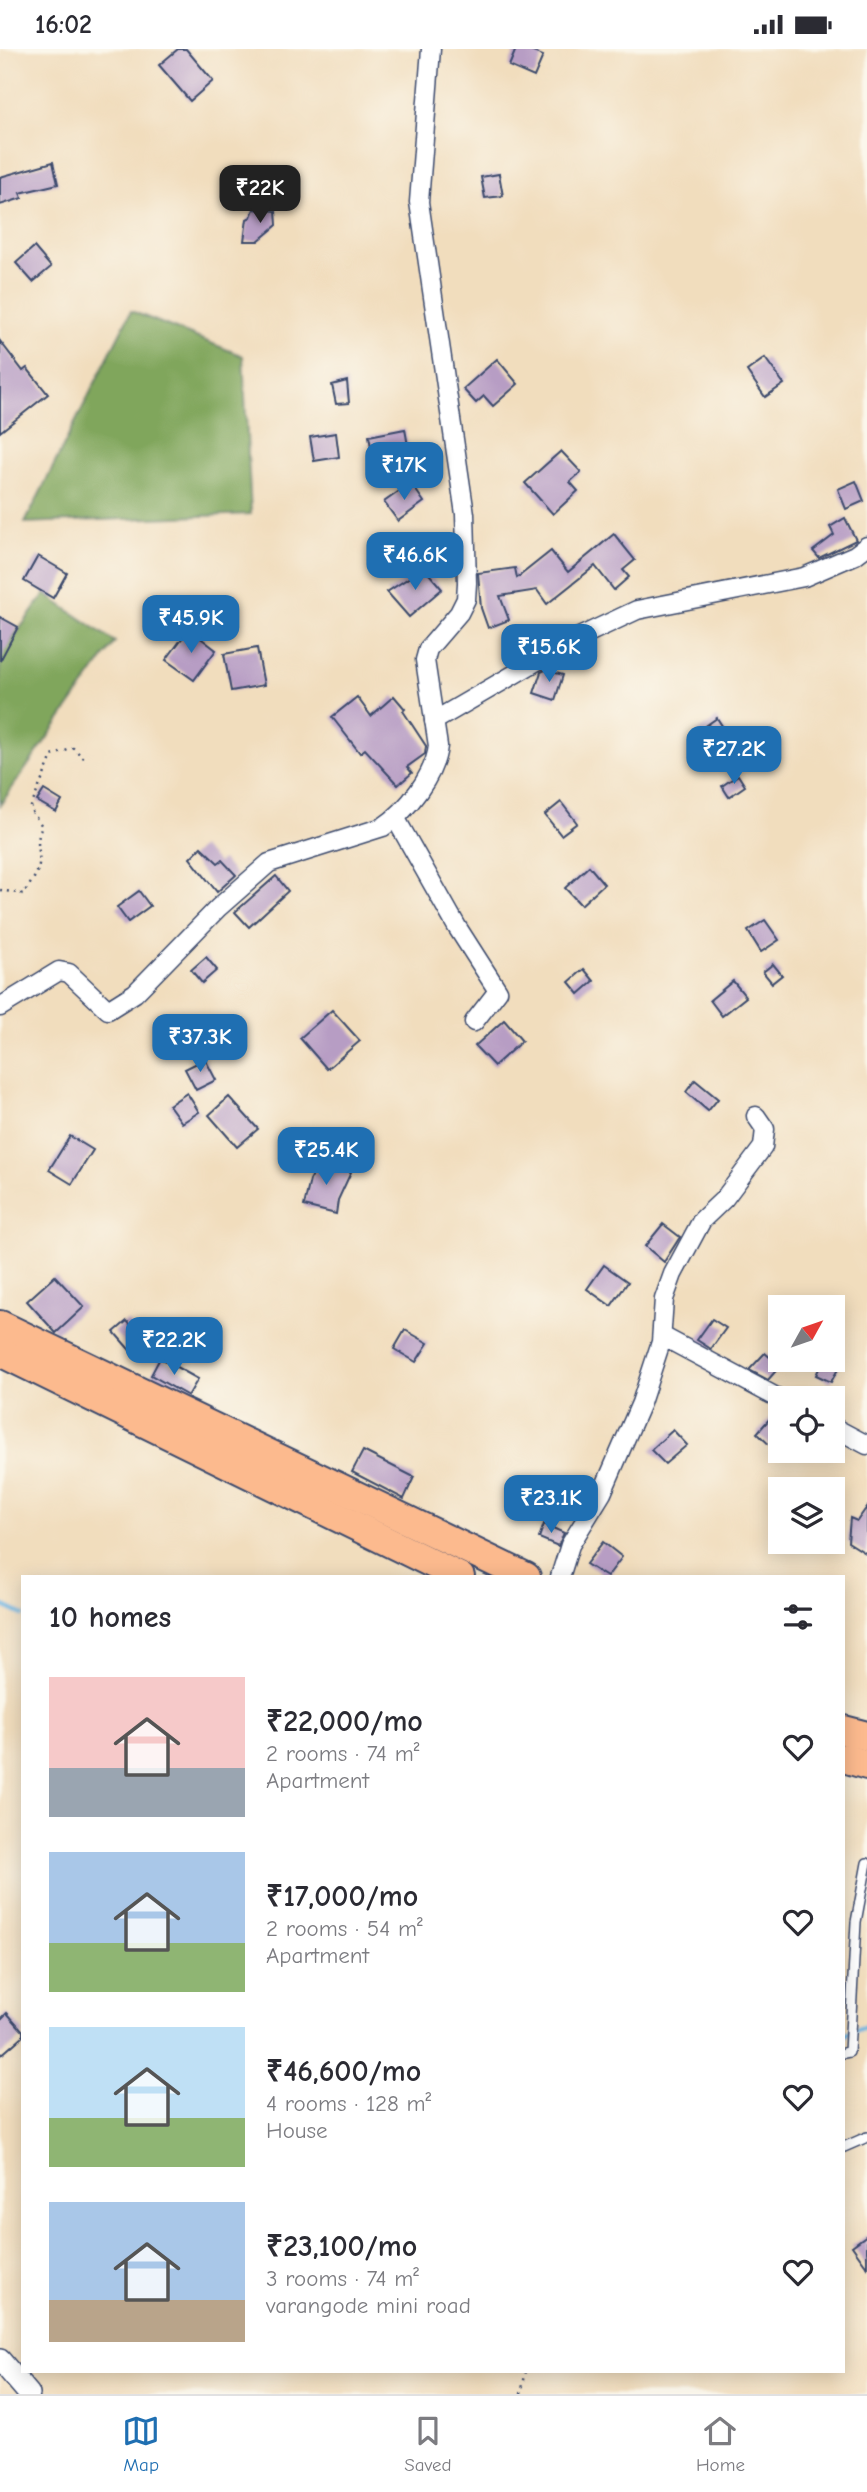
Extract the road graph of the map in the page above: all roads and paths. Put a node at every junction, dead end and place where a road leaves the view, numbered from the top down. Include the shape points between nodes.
1 (431, 49) edge
2 (867, 546) edge
3 (434, 721) junction
4 (86, 760) dead end
5 (396, 819) junction
6 (0, 890) edge
7 (0, 1007) edge
8 (474, 1022) dead end
9 (756, 1116) dead end
10 (0, 1325) edge
11 (662, 1335) junction
12 (0, 1352) edge
13 (768, 1392) edge
14 (845, 1433) edge
15 (867, 1445) edge
16 (456, 1575) edge
17 (522, 1575) edge
18 (561, 1575) edge
19 (845, 1730) edge
20 (867, 1735) edge
21 (845, 1758) edge
22 (867, 1765) edge
23 (867, 1863) edge
24 (846, 2053) edge
25 (867, 2137) edge
26 (845, 2147) edge
27 (0, 2360) edge
28 (526, 2373) edge
29 (29, 2394) edge
30 (521, 2394) edge

1 - 3 street via 419,202 465,514 467,583 459,613 428,649 425,660
2 - 3 street via 804,577 637,610 573,640
3 - 5 street via 437,759
4 - 6 path via 73,748 52,756 30,809 42,826 36,842 39,863 35,875 23,894
5 - 7 street via 269,863 135,993 108,1010 69,974 59,971
5 - 8 street via 498,991
9 - 11 street via 765,1129 763,1147 702,1220 664,1299
10 - 17 highway
11 - 13 street
11 - 18 street via 641,1403 602,1493 570,1545
12 - 16 highway
14 - 15 street
19 - 20 highway
21 - 22 highway
23 - 24 lane via 856,1922
25 - 26 lane
27 - 29 street
28 - 30 path

